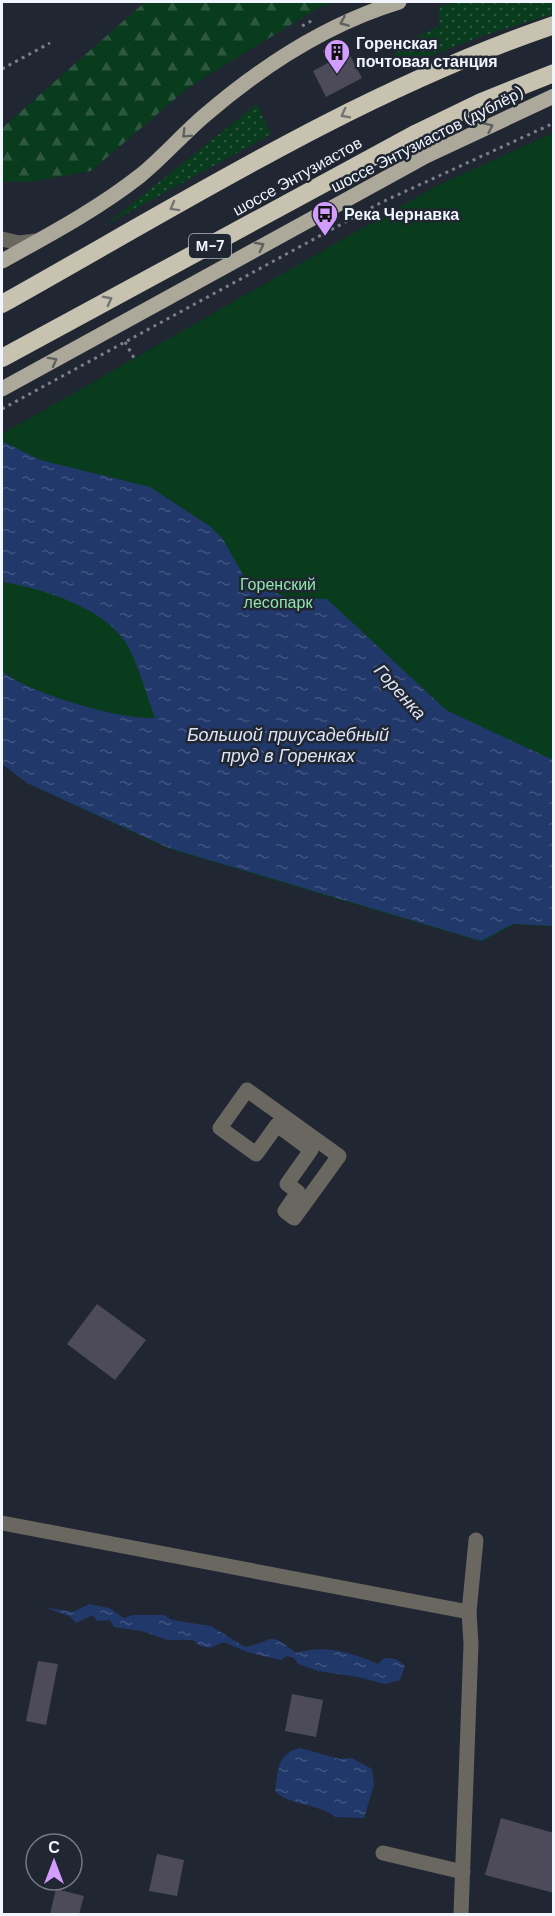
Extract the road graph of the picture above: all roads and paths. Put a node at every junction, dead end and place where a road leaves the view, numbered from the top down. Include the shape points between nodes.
1 (399, 2) edge
2 (554, 26) edge
3 (50, 43) dead end
4 (2, 69) edge
5 (554, 73) edge
6 (554, 96) edge
7 (554, 123) edge
8 (2, 239) edge
9 (39, 241) junction
10 (2, 261) edge
11 (2, 304) edge
12 (125, 342) junction
13 (2, 358) edge
14 (134, 358) dead end
15 (2, 389) edge
16 (2, 409) edge
17 (247, 1090) joint
18 (2, 1523) edge
19 (476, 1540) dead end
20 (469, 1612) junction
21 (383, 1853) dead end
22 (463, 1872) junction
23 (461, 1914) edge

1 -> 9 main road via 339,24 251,77 140,175
2 -> 11 highway, шоссе Энтузиастов via 444,66 341,116
3 - 4 path
13 -> 5 highway, шоссе Энтузиастов / М-7 via 417,133
15 -> 6 main road, шоссе Энтузиастов (дублёр) via 426,156
7 - 12 path via 382,202
8 - 9 lane via 19,243
9 - 10 main road
12 - 14 path
12 - 16 path
17 - 17 lane via 220,1128 256,1154 277,1125 311,1150 287,1184 298,1192 285,1211 294,1218 339,1156
18 - 20 lane
19 - 20 lane
20 - 22 lane
21 - 22 lane
22 - 23 lane

